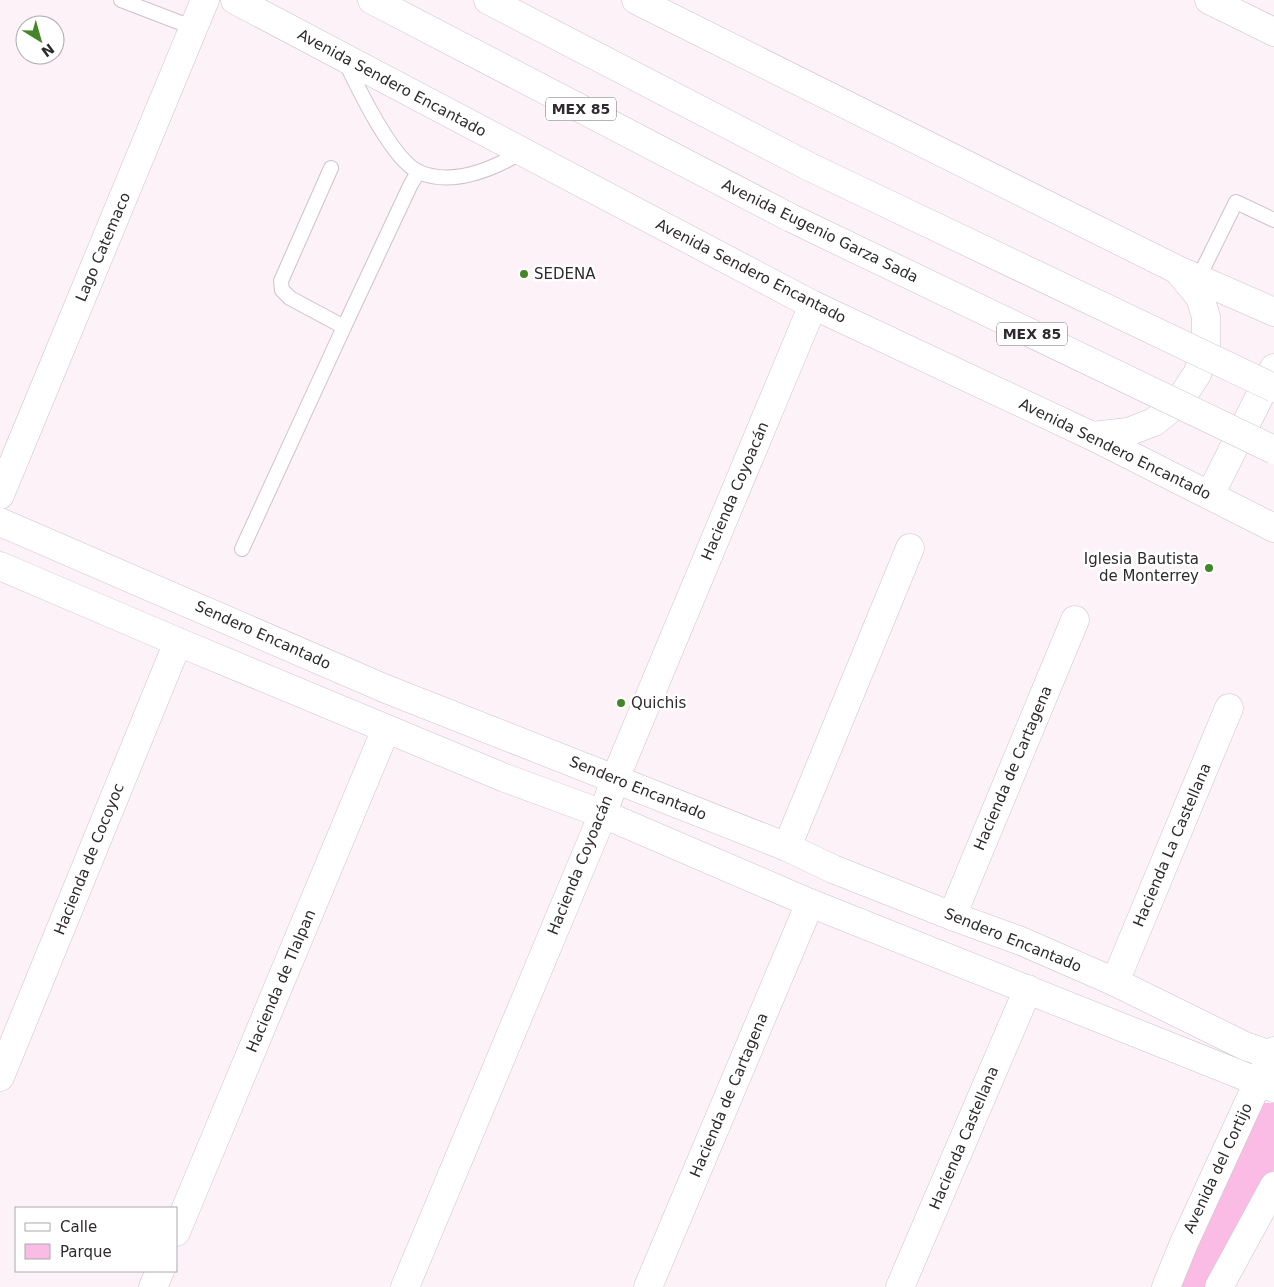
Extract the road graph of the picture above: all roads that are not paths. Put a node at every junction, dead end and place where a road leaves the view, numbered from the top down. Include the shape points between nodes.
1 (121, 0) edge
2 (206, 0) edge
3 (235, 0) edge
4 (372, 0) edge
5 (488, 0) edge
6 (636, 0) edge
7 (1208, 0) edge
8 (194, 28) junction
9 (1274, 32) edge
10 (344, 58) junction
11 (522, 152) junction
12 (331, 168) dead end
13 (418, 172) junction
14 (1274, 220) edge
15 (1187, 274) junction
16 (813, 305) junction
17 (1274, 312) edge
18 (344, 327) junction
19 (1274, 368) edge
20 (1274, 388) edge
21 (1092, 436) junction
22 (1274, 450) edge
23 (0, 495) edge
24 (1210, 495) junction
25 (1270, 517) edge
26 (0, 522) edge
27 (910, 548) dead end
28 (242, 549) dead end
29 (0, 566) edge
30 (1075, 620) dead end
31 (178, 642) junction
32 (1228, 708) dead end
33 (386, 729) junction
34 (615, 779) junction
35 (603, 814) junction
36 (787, 847) junction
37 (810, 902) junction
38 (952, 916) junction
39 (1115, 982) junction
40 (1028, 989) junction
41 (1273, 1054) edge
42 (0, 1077) edge
43 (1266, 1084) edge
44 (1274, 1186) edge
45 (178, 1227) edge
46 (160, 1272) edge
47 (154, 1287) edge
48 (405, 1287) edge
49 (648, 1287) edge
50 (900, 1287) edge
51 (1166, 1287) edge
52 (1219, 1287) edge

1 - 8 lane
2 - 8 main road, Lago Catemaco
3 - 10 main road, Avenida Sendero Encantado
4 - 22 main road, Avenida Eugenio Garza Sada / MEX 85, bridge via 791,218
5 - 20 main road, bridge via 810,167
6 - 15 main road
7 - 9 main road
8 - 23 main road, Lago Catemaco
10 - 11 main road, Avenida Sendero Encantado
10 - 13 lane via 368,109 398,153
11 - 13 lane via 497,166 472,174 451,178
11 - 16 main road, Avenida Sendero Encantado
12 - 18 lane via 281,281 282,290 290,298
13 - 18 lane
14 - 15 lane via 1236,202
15 - 17 main road
15 - 21 main road via 1200,297 1206,317 1206,349 1197,374 1178,402 1154,422 1128,432
16 - 21 main road, Avenida Sendero Encantado
16 - 34 main road, Hacienda Coyoacán
18 - 28 lane
19 - 24 main road
21 - 24 main road, Avenida Sendero Encantado
24 - 25 main road, Avenida Sendero Encantado
26 - 34 main road, Sendero Encantado via 386,689
27 - 36 main road
29 - 31 main road
30 - 38 main road, Hacienda de Cartagena
31 - 33 main road
31 - 42 main road, Hacienda de Cocoyoc
32 - 39 main road, Hacienda La Castellana
33 - 35 main road
33 - 45 main road, Hacienda de Tlalpan
34 - 35 main road, Hacienda Coyoacán
34 - 36 main road, Sendero Encantado
35 - 37 main road
35 - 48 main road, Hacienda Coyoacán
36 - 38 main road, Sendero Encantado via 833,869
37 - 40 main road
37 - 49 main road, Hacienda de Cartagena
38 - 39 main road, Sendero Encantado via 1021,941
39 - 41 main road, Sendero Encantado via 1245,1046
40 - 43 main road
40 - 50 main road, Hacienda Castellana
41 - 43 main road, Avenida del Cortijo
43 - 51 main road, Avenida del Cortijo via 1184,1243
44 - 52 main road
46 - 47 main road

